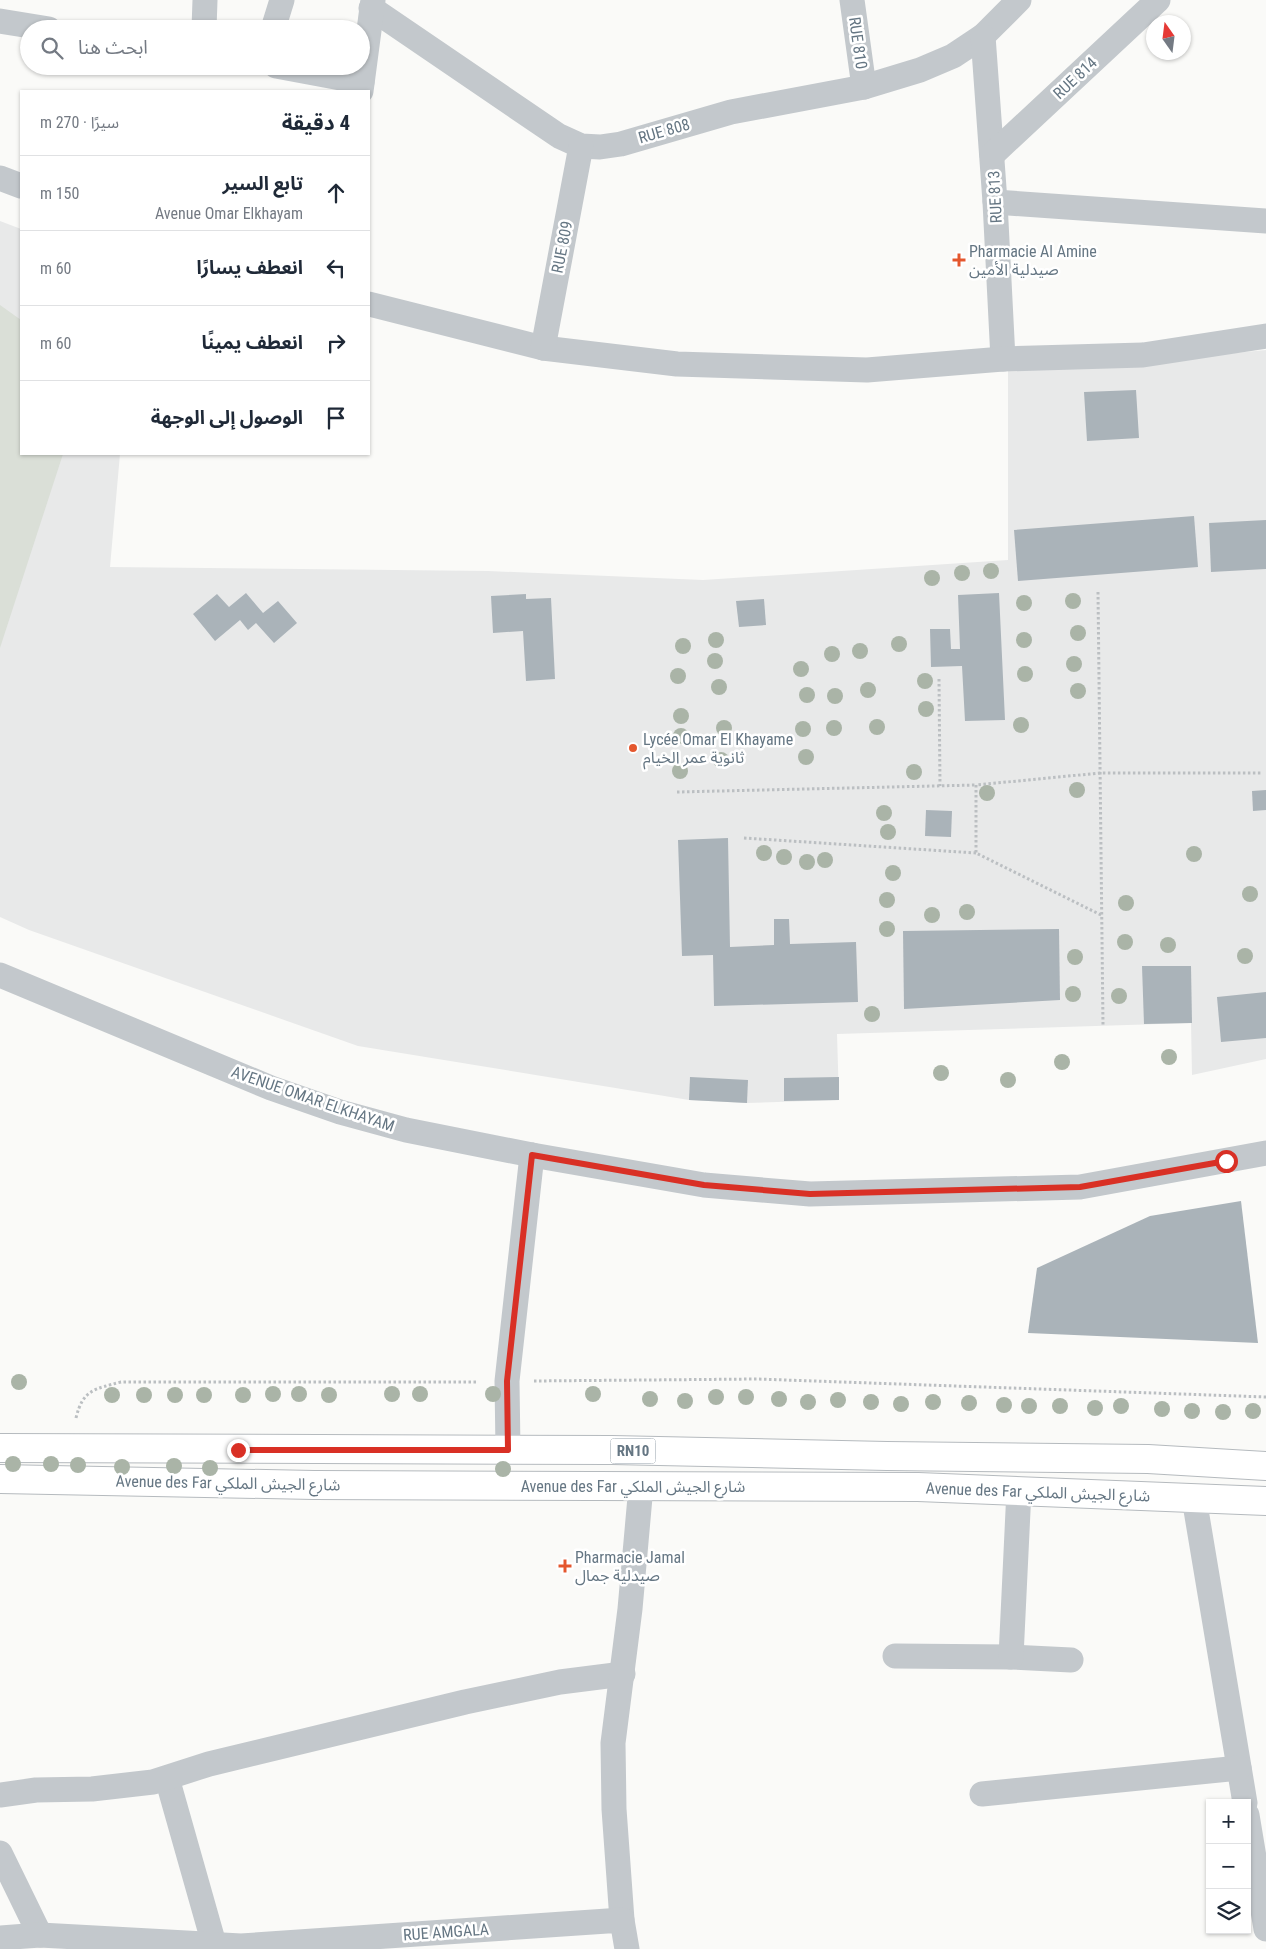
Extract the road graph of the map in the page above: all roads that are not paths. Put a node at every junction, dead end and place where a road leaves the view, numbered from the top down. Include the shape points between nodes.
1 (204, 0) edge
2 (282, 0) edge
3 (852, 0) edge
4 (1019, 0) edge
5 (1158, 0) edge
6 (372, 4) edge
7 (204, 20) edge
8 (276, 20) edge
9 (370, 20) edge
10 (0, 21) edge
11 (20, 24) edge
12 (983, 36) junction
13 (315, 75) edge
14 (362, 86) edge
15 (864, 87) junction
16 (581, 146) junction
17 (992, 155) junction
18 (0, 178) edge
19 (20, 186) edge
20 (996, 202) junction
21 (1266, 221) edge
22 (370, 304) edge
23 (1266, 336) edge
24 (543, 348) junction
25 (1003, 359) junction
26 (0, 975) edge
27 (1266, 1153) edge
28 (532, 1155) junction
29 (0, 1448) edge
30 (508, 1450) junction
31 (1266, 1466) edge
32 (0, 1479) edge
33 (641, 1486) junction
34 (1019, 1490) junction
35 (1194, 1498) junction
36 (1266, 1501) edge
37 (895, 1656) dead end
38 (1011, 1657) junction
39 (1072, 1660) dead end
40 (623, 1674) junction
41 (1239, 1768) junction
42 (167, 1778) junction
43 (982, 1794) dead end
44 (0, 1795) edge
45 (1244, 1799) edge
46 (1251, 1840) edge
47 (0, 1853) edge
48 (622, 1920) junction
49 (1266, 1928) edge
50 (40, 1936) junction
51 (0, 1938) edge
52 (214, 1944) junction
53 (240, 1947) edge
54 (627, 1949) edge

1 - 7 street
2 - 8 street
3 - 15 street, RUE 810
4 - 12 street, RUE 808
5 - 17 street, RUE 814
6 - 9 street
6 - 16 street, RUE 808 via 560,136
10 - 11 street
12 - 15 street, RUE 808 via 953,56
12 - 17 street, RUE 813
13 - 14 street
15 - 16 street, RUE 808 via 731,112 621,144
16 - 24 street, RUE 809
17 - 20 street, RUE 813
18 - 19 street
20 - 21 street
20 - 25 street, RUE 813
22 - 24 street
23 - 25 street via 1143,355
24 - 25 street via 677,364 867,370
26 - 28 street, AVENUE OMAR ELKHAYAM via 271,1088 340,1112 406,1130
27 - 28 street, AVENUE OMAR ELKHAYAM via 1080,1187 810,1194 704,1185
28 - 30 street via 507,1381
29 - 30 main road, Avenue des Far شارع الجيش الملكي / RN10
30 - 31 main road, Avenue des Far شارع الجيش الملكي / RN10 via 1148,1459
32 - 33 main road, Avenue des Far شارع الجيش الملكي / RN10 via 314,1485
33 - 34 main road, Avenue des Far شارع الجيش الملكي / RN10
33 - 40 street
34 - 35 main road, Avenue des Far شارع الجيش الملكي / RN10
34 - 38 street
35 - 36 main road, Avenue des Far شارع الجيش الملكي / RN10
35 - 41 street
37 - 38 street
38 - 39 street
40 - 42 street via 560,1682 465,1702 318,1736
40 - 48 street via 612,1743
41 - 43 street
41 - 45 street
42 - 44 street via 92,1789 36,1790
42 - 52 street
46 - 49 street
47 - 50 street
48 - 53 street, RUE AMGALA
48 - 54 street
50 - 51 street, RUE AMGALA
50 - 52 street, RUE AMGALA
52 - 53 street, RUE AMGALA

